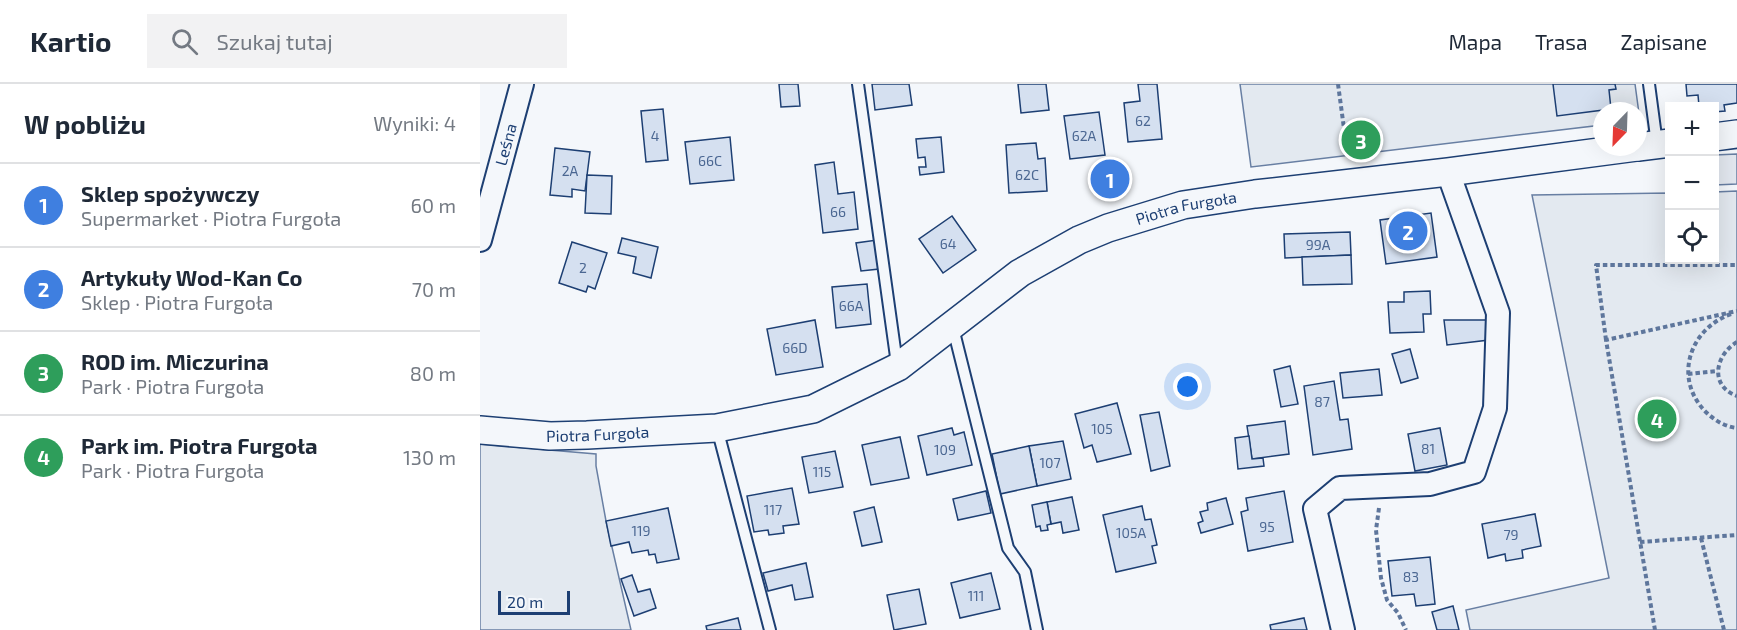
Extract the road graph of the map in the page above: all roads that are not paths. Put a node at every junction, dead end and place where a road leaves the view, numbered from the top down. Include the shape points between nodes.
1 (522, 84) edge
2 (858, 84) edge
3 (1649, 84) edge
4 (1737, 134) edge
5 (1719, 136) edge
6 (1650, 145) edge
7 (1448, 172) junction
8 (480, 240) edge
9 (953, 324) junction
10 (898, 367) junction
11 (717, 428) junction
12 (480, 430) edge
13 (770, 630) edge
14 (1037, 630) edge
15 (1343, 630) edge

1 - 8 street, Leśna
2 - 10 lane
3 - 6 lane
4 - 5 street
6 - 7 street, Piotra Furgoła
7 - 9 street, Piotra Furgoła via 1183,205 1108,228 1020,273
7 - 15 street via 1498,313 1495,408 1474,472 1430,484 1340,488 1315,509
9 - 10 street, Piotra Furgoła
9 - 14 lane via 1008,548 1025,572
10 - 11 street, Piotra Furgoła via 813,409
11 - 12 street, Piotra Furgoła via 586,435
11 - 13 lane

